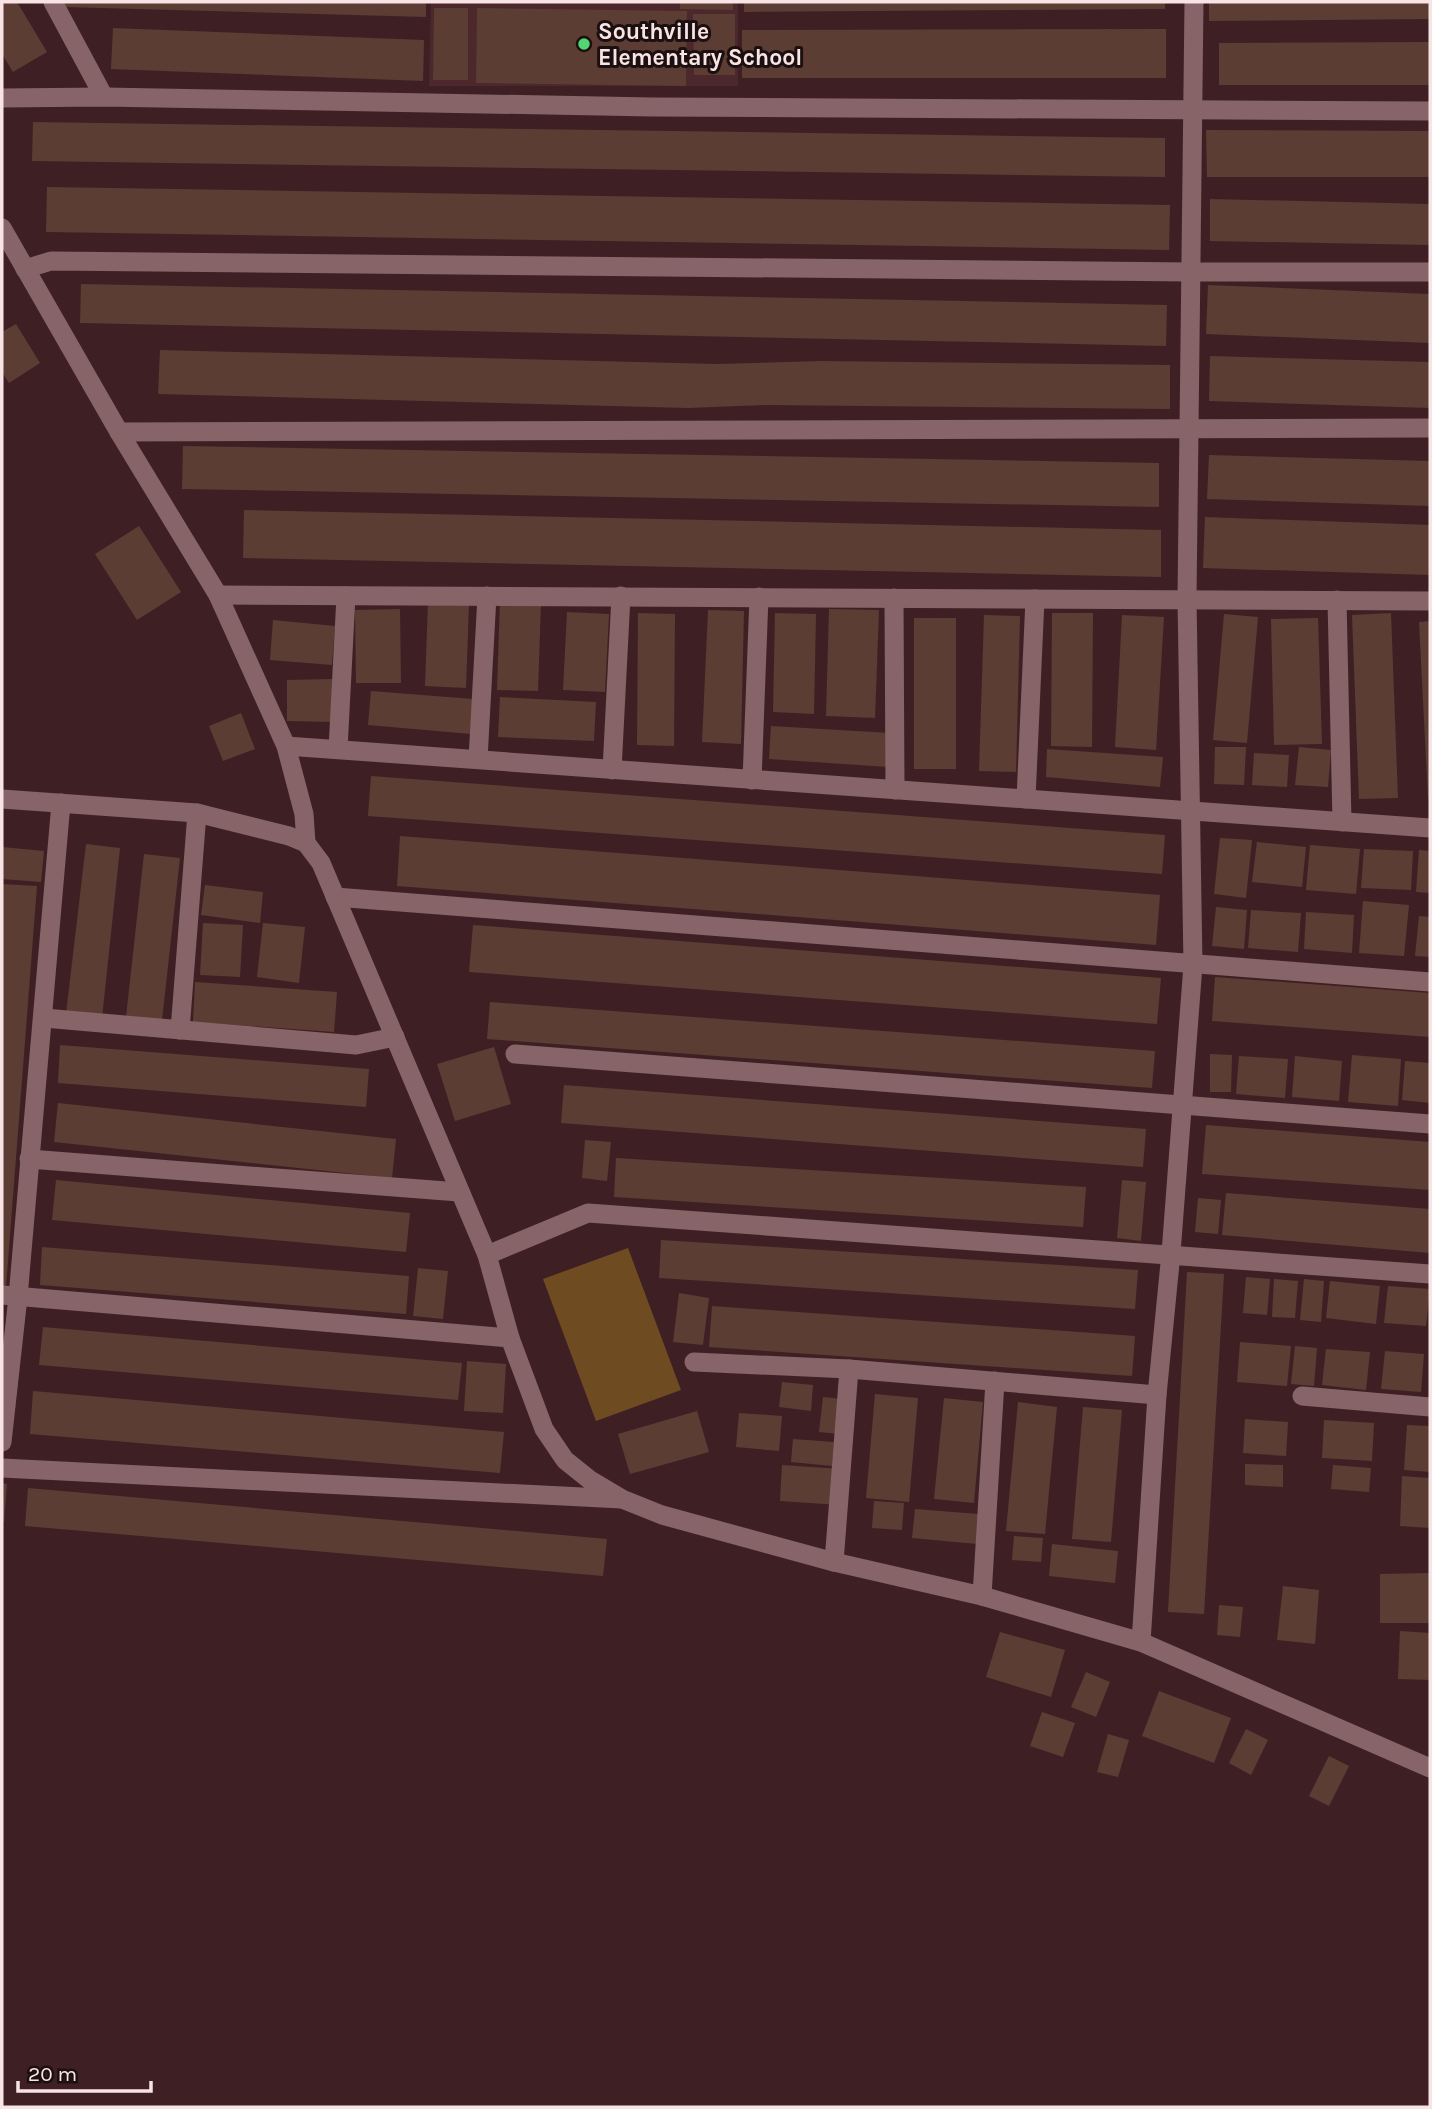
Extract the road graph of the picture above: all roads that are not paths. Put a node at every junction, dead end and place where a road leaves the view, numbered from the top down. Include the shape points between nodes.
1 (53, 2) edge
2 (1194, 2) edge
3 (104, 97) junction
4 (2, 98) edge
5 (1193, 110) junction
6 (1430, 111) edge
7 (2, 228) edge
8 (25, 270) junction
9 (1191, 272) junction
10 (1430, 272) edge
11 (1189, 428) junction
12 (1430, 428) edge
13 (119, 432) junction
14 (218, 595) junction
15 (346, 596) junction
16 (487, 596) junction
17 (621, 596) junction
18 (759, 597) junction
19 (894, 598) junction
20 (1035, 599) junction
21 (1187, 599) junction
22 (1337, 600) junction
23 (1430, 601) edge
24 (285, 746) junction
25 (338, 749) junction
26 (478, 759) junction
27 (612, 770) junction
28 (752, 780) junction
29 (895, 790) junction
30 (2, 799) edge
31 (1026, 799) junction
32 (61, 803) junction
33 (1189, 810) junction
34 (197, 813) junction
35 (1342, 822) junction
36 (1430, 828) edge
37 (306, 844) junction
38 (335, 897) junction
39 (1193, 965) junction
40 (1430, 982) edge
41 (44, 1018) junction
42 (180, 1030) junction
43 (395, 1037) junction
44 (515, 1054) dead end
45 (1182, 1105) junction
46 (1430, 1124) edge
47 (29, 1159) junction
48 (459, 1192) junction
49 (1171, 1254) junction
50 (487, 1255) junction
51 (1430, 1274) edge
52 (10, 1296) edge
53 (510, 1338) junction
54 (694, 1362) dead end
55 (849, 1369) junction
56 (995, 1381) junction
57 (1157, 1395) junction
58 (1302, 1396) dead end
59 (1430, 1406) edge
60 (2, 1442) edge
61 (2, 1468) edge
62 (622, 1499) junction
63 (834, 1562) junction
64 (982, 1596) junction
65 (1141, 1642) junction
66 (1430, 1768) edge

1 - 3 street
2 - 5 street
3 - 4 street
3 - 5 street
5 - 6 street
5 - 9 street
7 - 8 street
8 - 9 street via 65,261
8 - 13 street
9 - 10 street
9 - 11 street
11 - 12 street
11 - 13 street
11 - 21 street
13 - 14 street
14 - 15 street
14 - 24 street
15 - 16 street
15 - 25 street
16 - 17 street
16 - 26 street
17 - 18 street
17 - 27 street
18 - 19 street
18 - 28 street
19 - 20 street
19 - 29 street
20 - 21 street
20 - 31 street
21 - 22 street
21 - 33 street
22 - 23 street
22 - 35 street
24 - 25 street
24 - 37 street via 304,814
25 - 26 street
26 - 27 street
27 - 28 street
28 - 29 street
29 - 31 street
30 - 32 street
31 - 33 street
32 - 34 street
32 - 41 street
33 - 35 street
33 - 39 street
34 - 37 street
34 - 42 street
35 - 36 street
37 - 38 street via 321,863
38 - 39 street
38 - 43 street
39 - 40 street
39 - 45 street
41 - 42 street
41 - 47 street
42 - 43 street via 356,1045
43 - 48 street
44 - 45 street
45 - 46 street
45 - 49 street
47 - 48 street
47 - 52 street
48 - 50 street
49 - 50 street via 588,1213
49 - 51 street
49 - 57 street
50 - 53 street
52 - 53 street
52 - 60 street
53 - 62 street via 544,1429 565,1460
54 - 55 street
55 - 56 street
55 - 63 street
56 - 57 street
56 - 64 street
57 - 65 street
58 - 59 street
61 - 62 street
62 - 63 street via 663,1515
63 - 64 street
64 - 65 street
65 - 66 street

